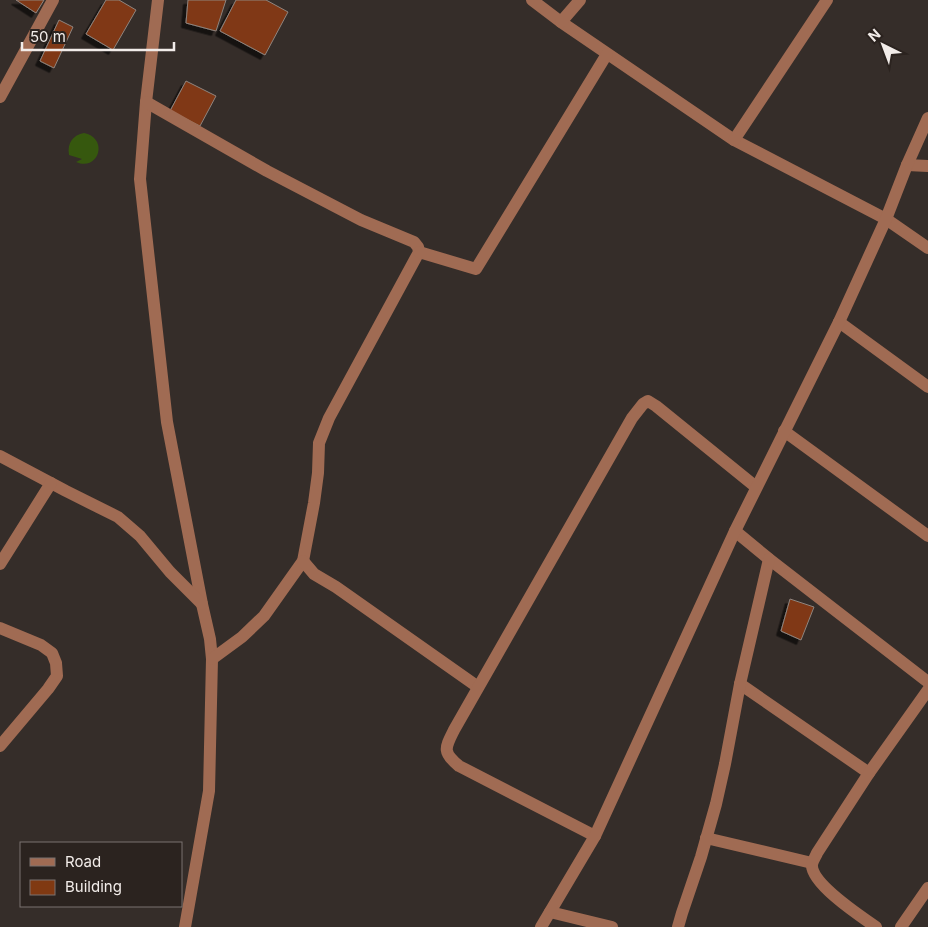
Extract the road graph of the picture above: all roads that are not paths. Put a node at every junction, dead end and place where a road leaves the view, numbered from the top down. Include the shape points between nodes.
1 (54, 0) edge
2 (158, 0) edge
3 (532, 0) edge
4 (580, 0) edge
5 (827, 0) edge
6 (561, 22) junction
7 (607, 54) junction
8 (0, 96) edge
9 (146, 102) junction
10 (928, 118) edge
11 (734, 140) junction
12 (907, 165) junction
13 (928, 166) edge
14 (886, 219) junction
15 (928, 248) edge
16 (419, 252) junction
17 (839, 322) junction
18 (928, 387) edge
19 (784, 431) junction
20 (0, 456) edge
21 (50, 483) junction
22 (756, 487) junction
23 (735, 531) junction
24 (928, 536) edge
25 (769, 559) junction
26 (303, 561) junction
27 (0, 564) edge
28 (202, 604) junction
29 (0, 628) edge
30 (212, 658) junction
31 (928, 682) edge
32 (740, 684) junction
33 (478, 687) junction
34 (928, 690) edge
35 (0, 746) edge
36 (868, 773) junction
37 (594, 836) junction
38 (706, 838) junction
39 (812, 863) junction
40 (928, 888) edge
41 (550, 912) junction
42 (185, 927) edge
43 (541, 927) edge
44 (612, 927) edge
45 (678, 927) edge
46 (876, 927) edge
47 (901, 927) edge

1 - 8 street
2 - 9 street
3 - 6 street
4 - 6 street
5 - 11 street
6 - 7 street
7 - 11 street
7 - 16 street via 476,269
9 - 16 street via 267,171 361,220 414,242
9 - 28 street via 140,180 144,217 167,422
10 - 12 street
11 - 14 street
12 - 13 street
12 - 14 street
14 - 15 street
14 - 17 street
16 - 26 street via 329,418 320,443 314,503
17 - 18 street
17 - 19 street
19 - 22 street
19 - 24 street
20 - 21 street
21 - 27 street
21 - 28 street via 118,517 140,536
22 - 23 street
22 - 33 street via 656,406 648,401 643,404
23 - 25 street
23 - 37 street
25 - 31 street
25 - 32 street
26 - 30 street via 264,616 242,638
26 - 33 street via 314,574
28 - 30 street
29 - 35 street via 52,653 57,676
30 - 42 street via 209,791
32 - 36 street
32 - 38 street via 725,764
33 - 37 street via 446,746 449,758
34 - 36 street
36 - 39 street
37 - 41 street
38 - 39 street
38 - 45 street
39 - 46 street via 815,876 824,886
40 - 47 street
41 - 43 street
41 - 44 street

